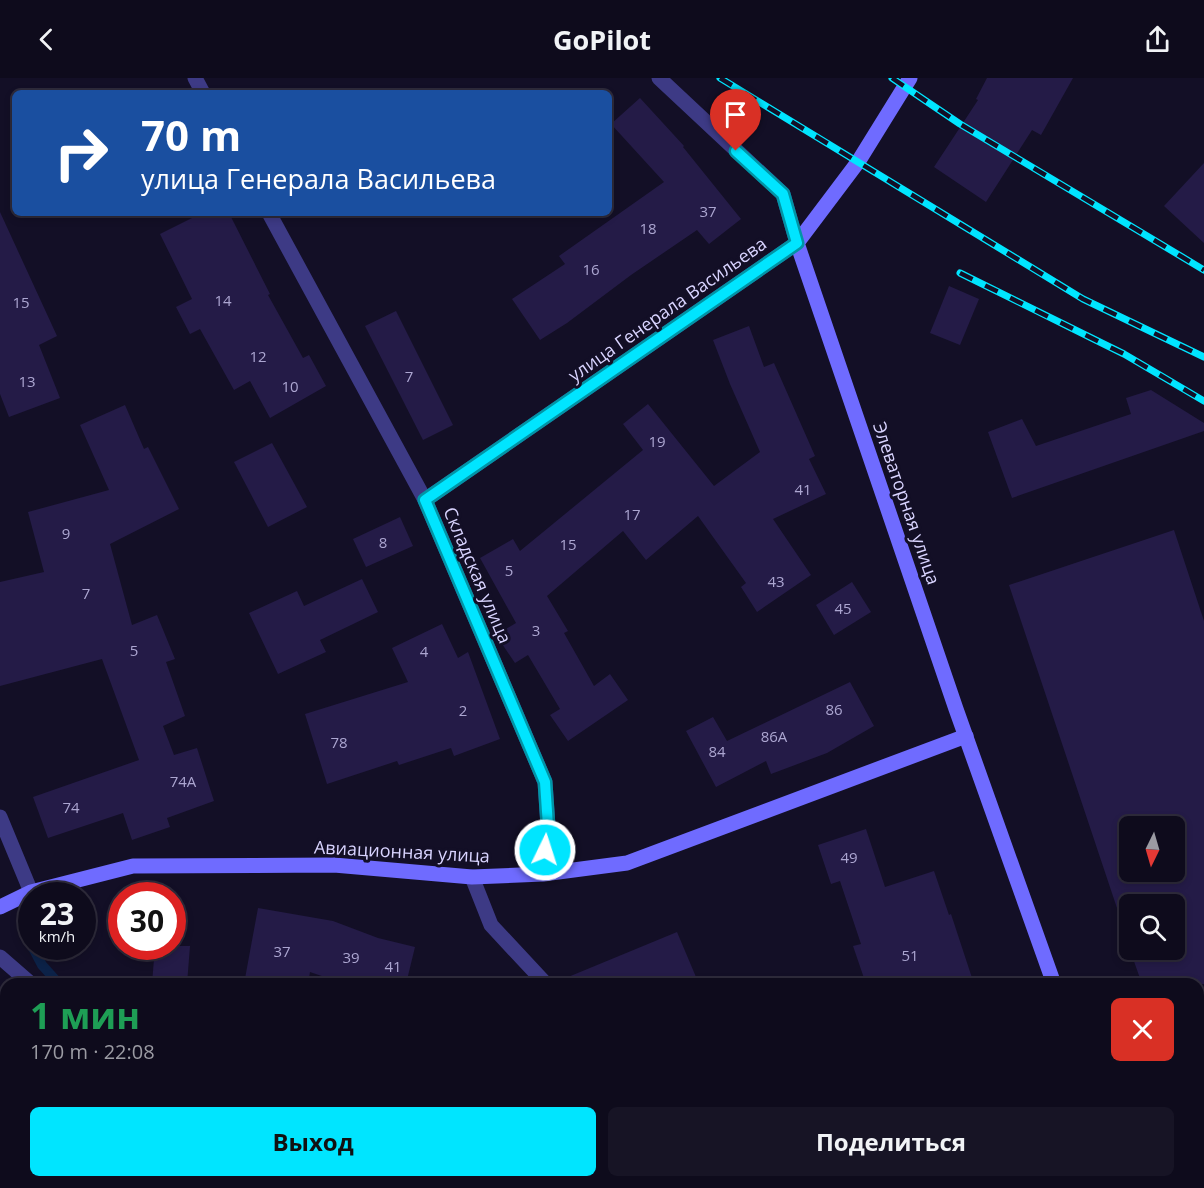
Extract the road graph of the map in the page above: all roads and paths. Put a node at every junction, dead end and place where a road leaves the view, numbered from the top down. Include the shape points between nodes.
1 (659, 78) edge
2 (910, 78) edge
3 (271, 216) edge
4 (797, 243) junction
5 (425, 500) junction
6 (966, 736) junction
7 (0, 817) edge
8 (543, 874) junction
9 (472, 877) junction
10 (27, 882) edge
11 (70, 882) edge
12 (18, 898) edge
13 (0, 907) edge
14 (0, 957) edge
15 (24, 978) edge
16 (540, 978) edge
17 (1052, 978) edge

1 - 4 street, Элеваторная улица via 783,194
2 - 4 main road, улица Генерала Васильева via 858,162
3 - 5 street, Складская улица
4 - 5 street, улица Генерала Васильева
4 - 6 main road, Элеваторная улица
5 - 8 street, Складская улица via 545,782 548,826
6 - 8 main road, Авиационная улица via 627,862
6 - 17 main road, Элеваторная улица
7 - 10 street
8 - 9 main road, Авиационная улица
9 - 11 main road, Авиационная улица via 334,865 133,866
9 - 16 street via 491,925
12 - 13 main road, Авиационная улица
14 - 15 street

